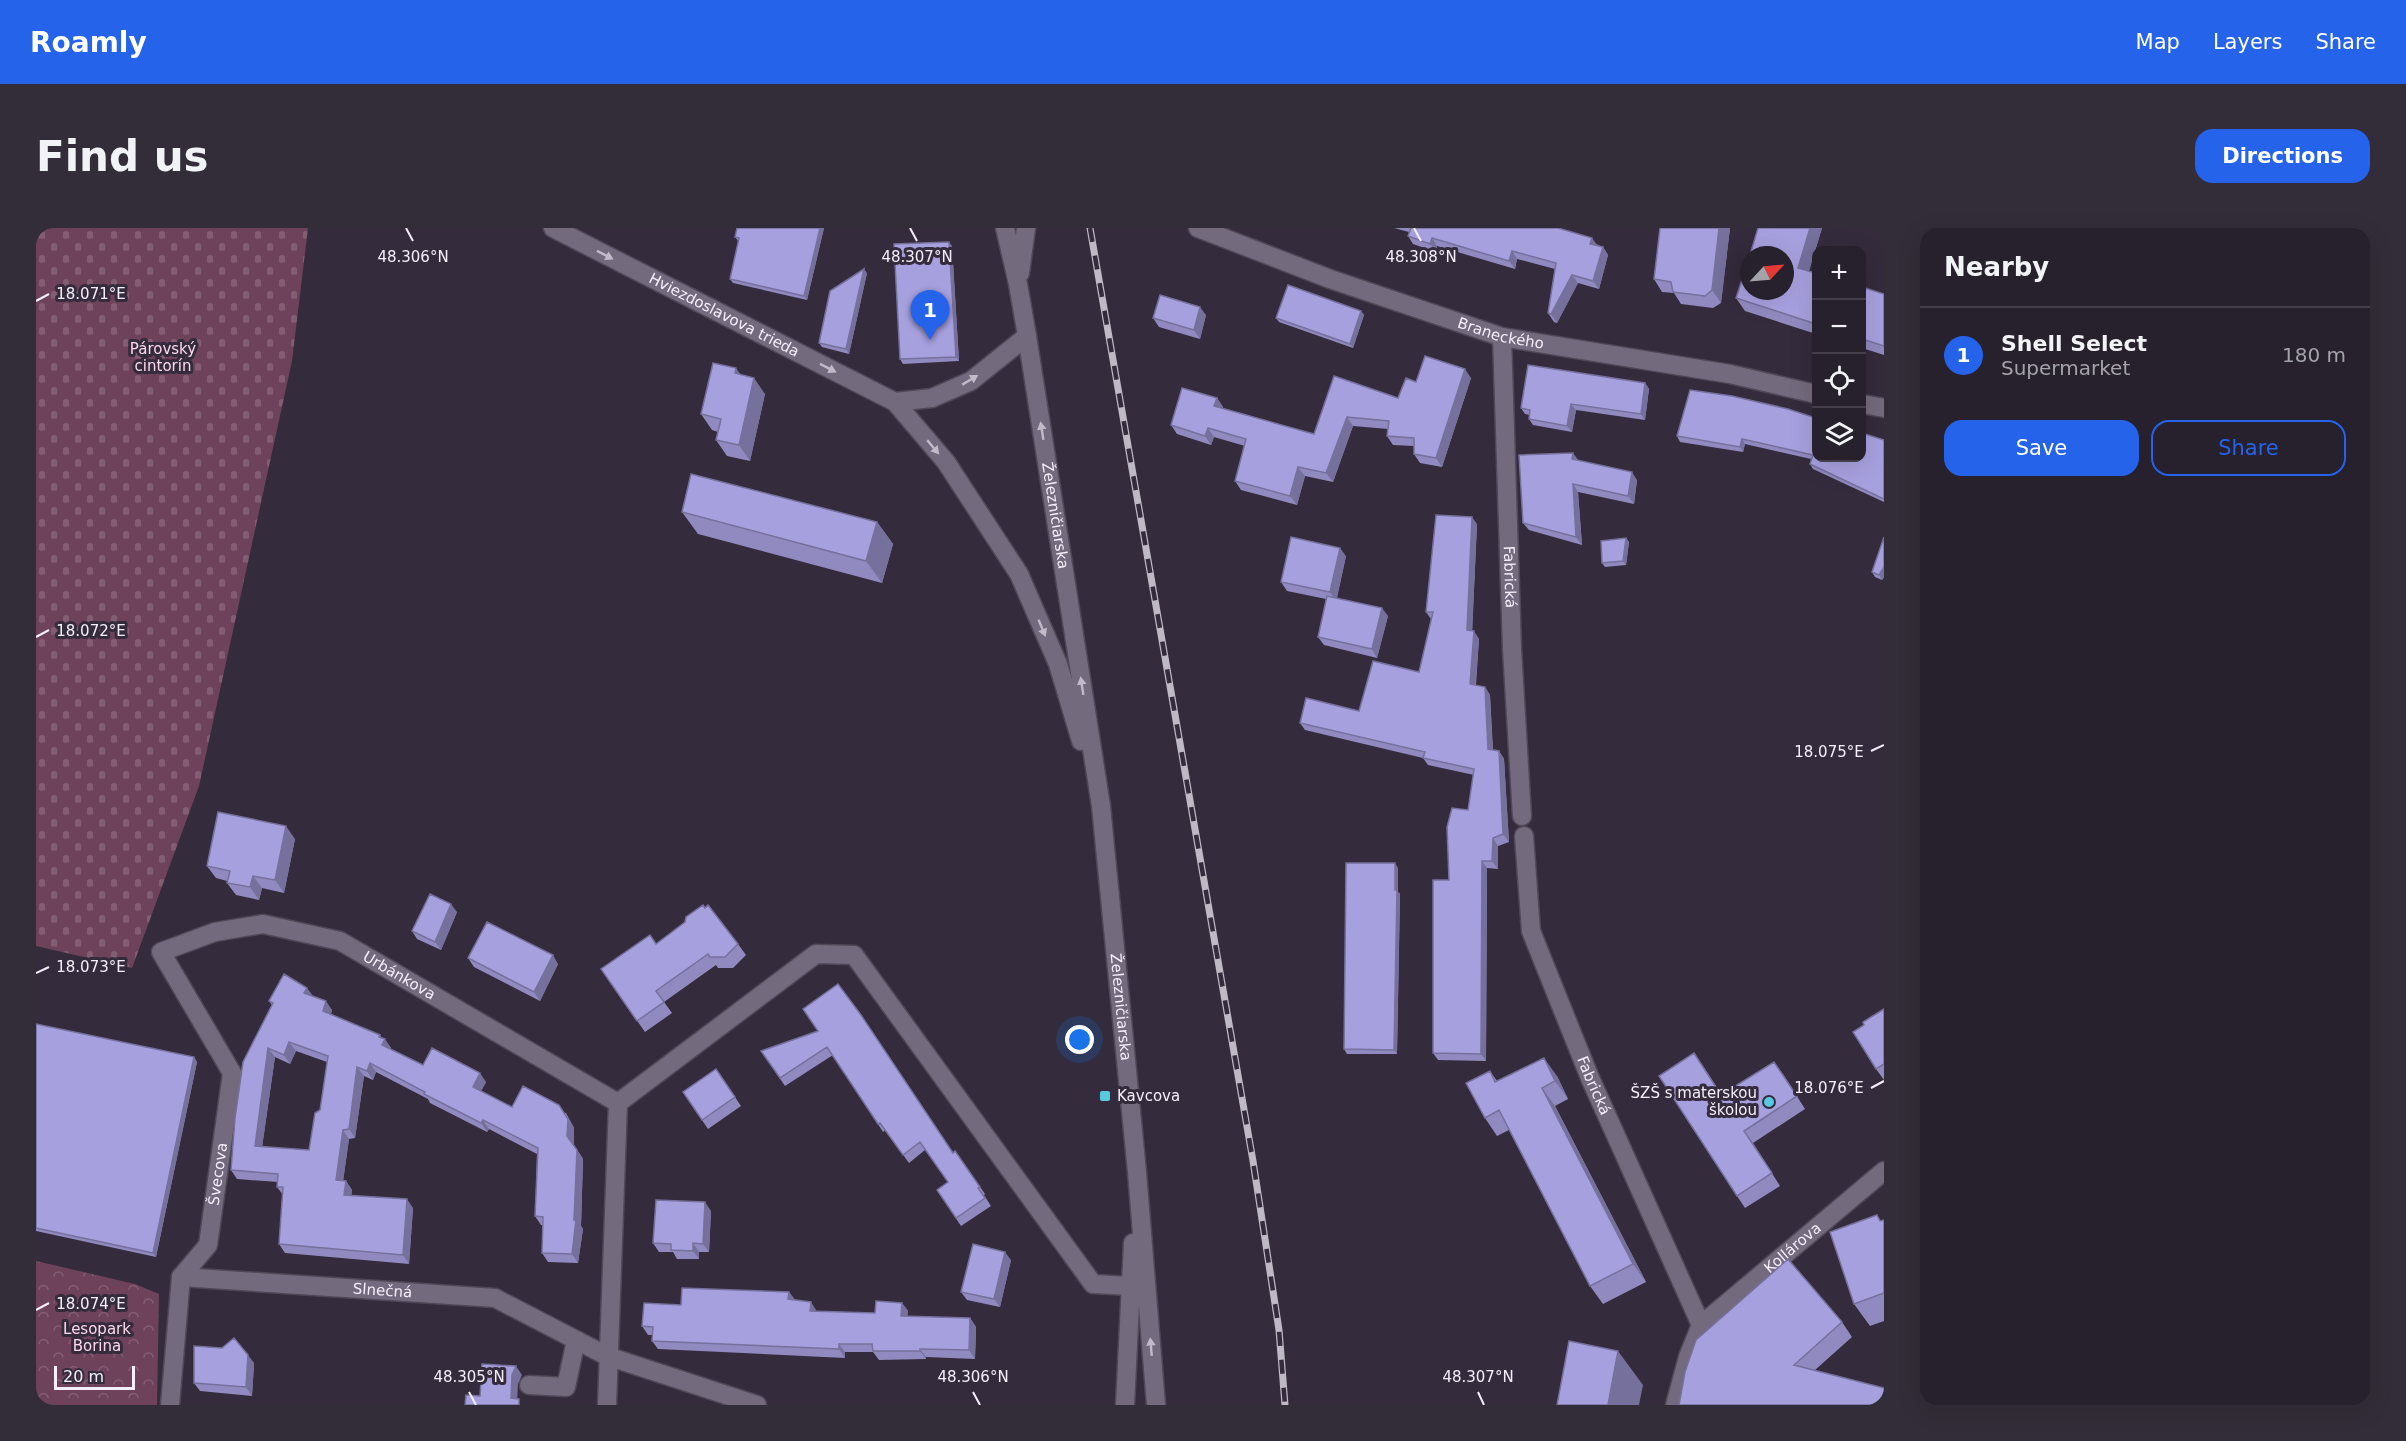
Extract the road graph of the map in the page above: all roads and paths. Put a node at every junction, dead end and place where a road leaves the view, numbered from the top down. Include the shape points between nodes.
1 (553, 228) edge
2 (1005, 228) edge
3 (1026, 228) edge
4 (1198, 228) edge
5 (1018, 284) junction
6 (1027, 336) junction
7 (1502, 337) junction
8 (1812, 393) edge
9 (895, 402) junction
10 (1866, 405) edge
11 (1884, 408) edge
12 (1101, 806) junction
13 (1522, 816) dead end
14 (1524, 836) dead end
15 (161, 952) joint
16 (618, 1103) junction
17 (1884, 1171) edge
18 (1137, 1172) junction
19 (181, 1277) junction
20 (1131, 1286) junction
21 (1701, 1325) junction
22 (576, 1340) junction
23 (607, 1356) junction
24 (529, 1385) dead end
25 (170, 1405) edge
26 (607, 1405) edge
27 (758, 1405) edge
28 (1125, 1405) edge
29 (1156, 1405) edge
30 (1675, 1405) edge

1 -> 9 street, Hviezdoslavova trieda
2 - 5 street, Železničiarska
3 - 5 street
4 - 7 street, Braneckého via 1330,279
5 - 6 street, Železničiarska
9 -> 6 street via 932,398 971,381
12 -> 6 street, Železničiarska
7 - 8 street, Braneckého via 1730,374
7 - 13 street, Fabrická via 1512,649
9 -> 12 street, Železničiarska via 946,462 1019,574 1058,664
10 - 11 street
12 - 18 street, Železničiarska
14 - 21 street, Fabrická via 1531,931 1590,1078
15 - 16 street, Urbánkova via 215,932 263,924 340,941
15 - 19 street, Švecova via 232,1073 208,1245
16 - 20 street via 816,954 854,955 1094,1284
16 - 23 street
17 - 21 street, Kollárova
18 - 20 street, Železničiarska
29 -> 18 street, Železničiarska
19 - 22 street, Slnečná via 495,1298
19 - 25 street
20 - 28 street, Železničiarska
21 - 30 street
22 - 23 street, Slnečná
22 - 24 street via 566,1387
23 - 26 street
23 - 27 street, Slnečná

